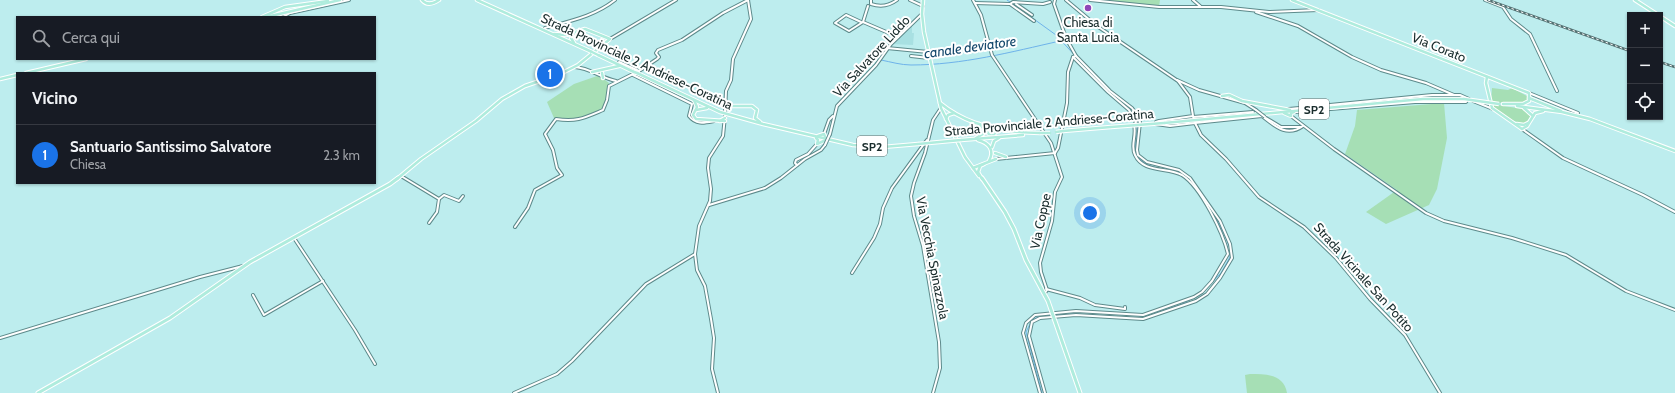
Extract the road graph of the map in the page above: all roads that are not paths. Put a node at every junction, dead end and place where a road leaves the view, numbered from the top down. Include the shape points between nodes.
1 (331, 0) edge
2 (340, 0) edge
3 (349, 0) edge
4 (422, 0) edge
5 (439, 0) edge
6 (477, 0) edge
7 (615, 0) edge
8 (676, 0) edge
9 (748, 0) edge
10 (872, 0) edge
11 (897, 0) edge
12 (910, 0) edge
13 (923, 0) edge
14 (973, 0) edge
15 (1055, 0) edge
16 (1066, 0) edge
17 (1090, 0) edge
18 (1193, 0) edge
19 (1292, 0) edge
20 (1485, 0) edge
21 (1635, 0) edge
22 (1050, 2) dead end
23 (975, 3) junction
24 (1014, 3) junction
25 (1010, 4) junction
26 (868, 6) dead end
27 (922, 6) junction
28 (285, 7) junction
29 (1200, 7) junction
30 (299, 9) junction
31 (1318, 10) junction
32 (1251, 11) junction
33 (922, 14) junction
34 (1032, 15) dead end
35 (264, 16) edge
36 (270, 16) edge
37 (285, 16) edge
38 (1034, 21) dead end
39 (862, 22) junction
40 (1675, 26) edge
41 (543, 28) junction
42 (575, 31) junction
43 (554, 34) junction
44 (898, 37) junction
45 (610, 39) junction
46 (576, 44) junction
47 (887, 48) junction
48 (928, 52) junction
49 (911, 56) dead end
50 (1075, 57) junction
51 (605, 58) junction
52 (929, 58) junction
53 (82, 60) edge
54 (619, 62) dead end
55 (581, 65) junction
56 (623, 67) junction
57 (602, 71) junction
58 (30, 72) edge
59 (592, 72) joint
60 (636, 73) junction
61 (16, 75) edge
62 (1093, 75) junction
63 (603, 78) joint
64 (1486, 78) junction
65 (0, 79) edge
66 (1175, 79) junction
67 (611, 82) junction
68 (1557, 91) dead end
69 (1529, 93) junction
70 (1454, 95) junction
71 (1222, 96) joint
72 (1228, 96) junction
73 (1529, 98) junction
74 (694, 100) junction
75 (1121, 100) junction
76 (1466, 100) junction
77 (939, 102) junction
78 (1118, 102) junction
79 (1501, 104) junction
80 (1508, 105) junction
81 (1483, 106) junction
82 (728, 107) joint
83 (1271, 107) junction
84 (1492, 107) junction
85 (711, 108) junction
86 (941, 108) junction
87 (696, 110) junction
88 (949, 110) junction
89 (1288, 110) junction
90 (1297, 111) junction
91 (1556, 111) junction
92 (942, 112) junction
93 (1253, 112) dead end
94 (1280, 112) junction
95 (955, 113) junction
96 (1272, 113) junction
97 (1578, 114) junction
98 (756, 115) junction
99 (833, 116) junction
100 (1291, 116) junction
101 (1533, 116) junction
102 (1193, 117) junction
103 (741, 118) junction
104 (946, 119) junction
105 (724, 120) joint
106 (714, 121) junction
107 (1512, 122) junction
108 (978, 123) junction
109 (1195, 123) junction
110 (763, 124) junction
111 (1526, 124) junction
112 (1303, 126) junction
113 (994, 128) junction
114 (984, 129) junction
115 (1522, 129) junction
116 (824, 134) junction
117 (1040, 134) junction
118 (1532, 135) junction
119 (814, 136) junction
120 (1008, 136) junction
121 (1134, 136) junction
122 (1138, 137) junction
123 (826, 139) junction
124 (928, 139) junction
125 (972, 139) junction
126 (818, 144) junction
127 (922, 146) junction
128 (927, 146) junction
129 (993, 151) junction
130 (1675, 151) edge
131 (1054, 153) junction
132 (1006, 158) junction
133 (966, 159) junction
134 (996, 159) junction
135 (989, 161) junction
136 (981, 165) junction
137 (797, 166) junction
138 (1154, 166) junction
139 (972, 168) junction
140 (400, 176) junction
141 (985, 183) junction
142 (1197, 187) junction
143 (1193, 188) junction
144 (463, 196) dead end
145 (439, 199) junction
146 (709, 205) junction
147 (1675, 212) edge
148 (1220, 221) junction
149 (1216, 222) junction
150 (428, 223) dead end
151 (515, 228) dead end
152 (294, 238) junction
153 (695, 254) junction
154 (1224, 262) junction
155 (1229, 265) junction
156 (245, 266) junction
157 (852, 273) dead end
158 (323, 281) junction
159 (1046, 289) junction
160 (1044, 294) junction
161 (253, 295) dead end
162 (1170, 306) junction
163 (1125, 307) dead end
164 (1172, 309) junction
165 (1675, 310) edge
166 (1112, 314) junction
167 (1054, 315) junction
168 (1112, 318) junction
169 (1027, 321) junction
170 (1032, 323) junction
171 (0, 338) edge
172 (375, 364) dead end
173 (1036, 380) junction
174 (1041, 380) junction
175 (38, 393) edge
176 (514, 393) edge
177 (718, 393) edge
178 (933, 393) edge
179 (1040, 393) edge
180 (1045, 393) edge
181 (1080, 393) edge
182 (1440, 393) edge

1 - 28 main road
2 - 30 main road
3 - 37 street
4 - 5 main road via 428,4
6 - 41 main road, Strada Provinciale 2 Andriese-Coratina / SP2
7 - 41 street via 586,15
8 - 45 street
9 - 60 street via 719,15 682,40 658,50 658,58
9 - 82 street via 751,19 733,59 732,78 726,89
10 - 11 street via 871,4 882,6
12 - 27 street
13 - 27 main road
14 - 23 street, Via Coppe
15 - 50 street via 1061,26
16 - 66 street via 1097,26
17 - 29 street via 1149,7
18 - 29 street
19 - 31 main road, Via Corato
20 - 68 street via 1503,7 1511,19 1530,34
21 - 40 main road
22 - 24 street
23 - 25 street
23 - 131 street, Via Coppe via 993,56 1037,121
24 - 25 street
24 - 34 street
25 - 38 street
26 - 39 street
27 - 33 main road
28 - 30 main road via 282,11
28 - 35 main road
29 - 32 street
30 - 36 main road
31 - 32 street
31 - 64 main road, Via Corato
32 - 70 street via 1298,26 1381,70 1426,83
33 - 44 street, Via Salvatore Liddo
33 - 48 main road
39 - 39 street via 849,31 835,23 846,15
39 - 44 street
41 - 43 main road, Strada Provinciale 2 Andriese-Coratina / SP2
42 - 43 main road via 564,36
42 - 45 main road via 586,29
42 - 46 main road via 571,38
43 - 46 main road, Strada Provinciale 2 Andriese-Coratina / SP2
44 - 47 street, Via Salvatore Liddo
45 - 55 main road
46 - 51 main road, Strada Provinciale 2 Andriese-Coratina / SP2, bridge
47 - 48 street
47 - 99 street, Via Salvatore Liddo via 876,65 839,104
48 - 52 main road
49 - 52 street
50 - 62 street
50 - 131 street via 1068,72 1067,103 1058,148
51 - 56 main road, Strada Provinciale 2 Andriese-Coratina / SP2
51 - 57 main road via 608,63
52 - 77 main road
53 - 58 main road
54 - 60 street
55 - 59 street
55 - 140 main road via 512,93
56 - 57 main road via 614,66
56 - 60 main road, Strada Provinciale 2 Andriese-Coratina / SP2
57 - 59 main road
57 - 63 main road
60 - 67 street
60 - 74 main road, Strada Provinciale 2 Andriese-Coratina / SP2
60 - 106 street via 692,104 689,116 693,121
61 - 65 main road
62 - 75 street
62 - 78 street
63 - 67 street
64 - 69 main road
64 - 84 main road
66 - 71 street
66 - 102 street via 1190,97
67 - 151 street via 603,110 579,120 556,119 545,134 562,175 535,190 528,208
69 - 73 main road
69 - 97 street
70 - 76 street
70 - 89 street
71 - 72 main road
72 - 83 main road
72 - 112 street, bridge via 1245,103 1282,126
73 - 79 main road via 1528,102 1523,104
73 - 97 main road
74 - 85 main road, Strada Provinciale 2 Andriese-Coratina / SP2
74 - 87 main road via 697,104
75 - 78 street
75 - 122 street via 1134,111 1139,120
76 - 79 main road, Strada Provinciale 2 Andriese-Coratina / SP2, bridge
76 - 81 street
76 - 90 street
76 - 90 main road, Strada Provinciale 2 Andriese-Coratina / SP2 via 1427,99
77 - 86 main road
77 - 88 main road
78 - 121 street via 1129,110 1136,122
79 - 80 main road, Strada Provinciale 2 Andriese-Coratina / SP2
80 - 91 main road, Strada Provinciale 2 Andriese-Coratina / SP2
80 - 101 main road via 1527,109
81 - 84 street
81 - 84 street
82 - 98 main road via 752,106 757,110
83 - 89 main road
83 - 96 main road via 1276,110
84 - 107 main road
85 - 87 main road
85 - 103 main road, Strada Provinciale 2 Andriese-Coratina / SP2
86 - 92 main road
86 - 124 street, Via Vecchia Spinazzola via 937,111
87 - 106 main road via 696,120
88 - 92 main road
88 - 95 main road
89 - 90 main road
90 - 94 main road, Strada Provinciale 2 Andriese-Coratina / SP2
90 - 100 main road via 1291,113
91 - 97 main road, Strada Provinciale 2 Andriese-Coratina / SP2
91 - 101 main road via 1540,111
92 - 95 main road
92 - 104 main road
93 - 102 street
94 - 96 main road, Strada Provinciale 2 Andriese-Coratina / SP2
94 - 100 main road
95 - 104 main road via 948,115
95 - 108 main road
96 - 117 main road, Strada Provinciale 2 Andriese-Coratina / SP2, bridge
97 - 130 main road, Strada Provinciale 2 Andriese-Coratina / SP2
98 - 103 main road
98 - 110 main road via 756,120
99 - 116 street
99 - 137 street, Via Salvatore Liddo, bridge via 833,127 825,144 819,152
100 - 112 street
101 - 111 main road
102 - 109 street via 1155,123 1159,126
103 - 110 main road, Strada Provinciale 2 Andriese-Coratina / SP2
104 - 133 main road
105 - 106 main road
105 - 146 street via 722,139 709,158 712,189
107 - 111 main road
107 - 115 main road
108 - 113 main road
108 - 114 main road
109 - 112 street via 1262,116 1278,128 1294,130
109 - 182 street, Strada Vicinale San Potito via 1201,135 1259,197 1304,227 1336,258 1370,299 1405,335
110 - 119 main road, Strada Provinciale 2 Andriese-Coratina / SP2
111 - 115 main road
111 - 118 street
112 - 165 street via 1426,213 1444,221 1566,255 1630,293
113 - 114 main road via 996,132 992,134
113 - 117 main road via 1014,133
114 - 125 main road via 983,134
115 - 118 street
116 - 119 main road
116 - 123 main road
117 - 120 main road, Strada Provinciale 2 Andriese-Coratina / SP2
118 - 147 street via 1563,158
119 - 123 main road, Strada Provinciale 2 Andriese-Coratina / SP2
119 - 126 main road
120 - 125 main road, Strada Provinciale 2 Andriese-Coratina / SP2
120 - 129 main road via 994,141
121 - 122 street
121 - 138 street via 1135,156 1143,163
122 - 138 street via 1138,155
123 - 125 main road, Strada Provinciale 2 Andriese-Coratina / SP2, bridge via 865,146
123 - 126 main road
124 - 127 street
124 - 128 street, Via Vecchia Spinazzola
125 - 129 main road via 986,142
126 - 137 street via 808,154 796,160
127 - 128 street
127 - 157 street via 892,188 874,238
128 - 178 street, Via Vecchia Spinazzola via 911,197 940,345 941,369
129 - 132 main road
129 - 134 main road
129 - 135 main road
131 - 132 street
131 - 159 street, Via Coppe via 1062,177 1056,192 1052,221 1040,263
132 - 134 street
133 - 136 main road via 973,164
133 - 139 main road
134 - 135 main road
135 - 136 main road
136 - 139 main road
136 - 141 main road via 978,172
137 - 146 street via 765,188
138 - 142 street via 1185,173
138 - 143 street via 1184,177
139 - 141 main road
140 - 145 street
140 - 152 main road
141 - 160 main road via 1005,212
142 - 143 street
142 - 148 street
143 - 149 street
144 - 145 street via 459,201 444,195
145 - 150 street via 437,212
146 - 153 street via 699,226
148 - 149 street
148 - 155 street via 1232,250
149 - 154 street via 1227,249 1228,254
152 - 156 main road
152 - 158 street
153 - 176 street via 646,284 581,353 557,374
153 - 177 street via 697,270 706,286 712,318 712,369
154 - 155 street
154 - 162 street via 1205,290
155 - 164 street via 1207,294 1196,301
156 - 171 street
156 - 175 main road via 170,318
158 - 161 street via 264,315
158 - 172 street
159 - 160 street
159 - 163 street via 1080,298 1100,307
160 - 167 main road
162 - 164 street
162 - 166 street via 1143,315
164 - 168 street via 1142,319
166 - 167 street via 1076,311
166 - 168 street
167 - 168 street
167 - 169 street via 1035,315
167 - 170 street
167 - 181 main road
169 - 170 street
169 - 173 street via 1023,333
170 - 174 street via 1029,336
173 - 174 street
173 - 179 street
174 - 180 street

